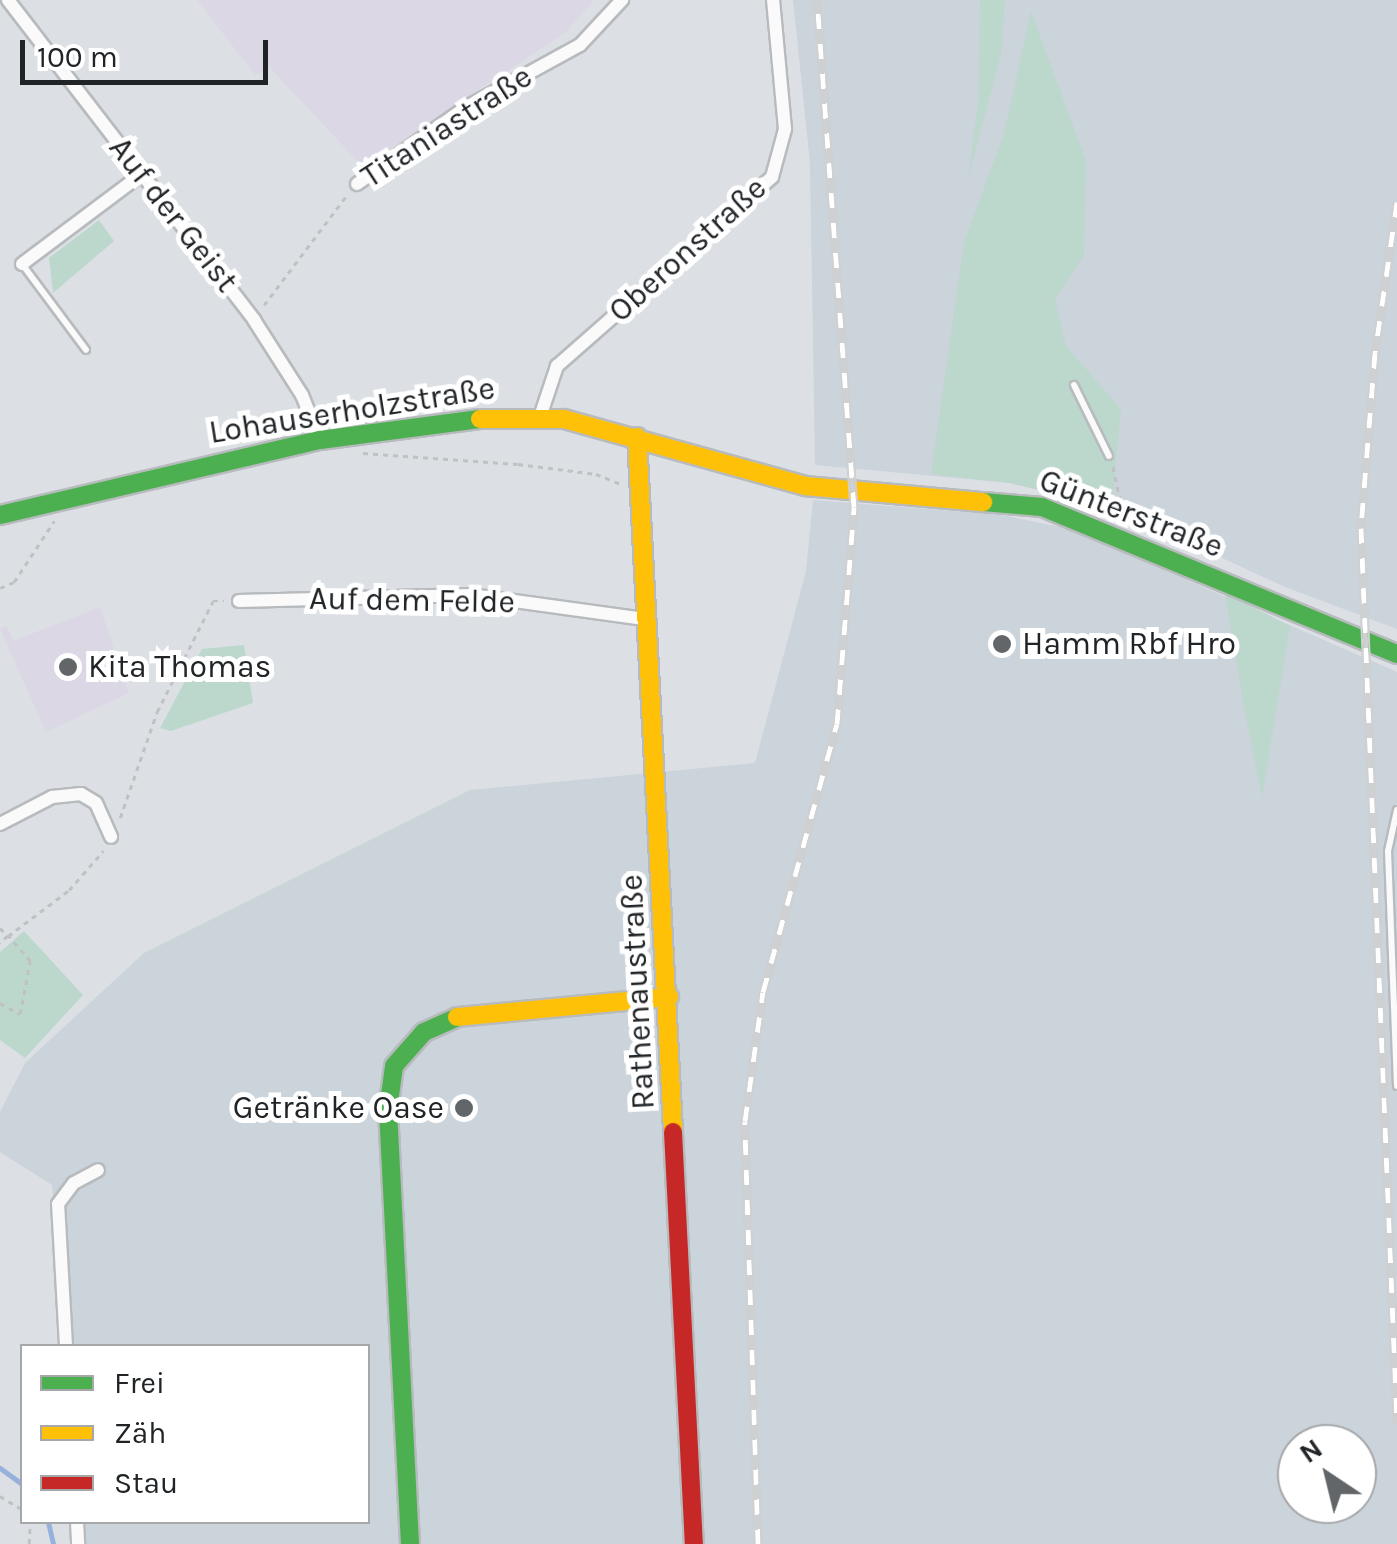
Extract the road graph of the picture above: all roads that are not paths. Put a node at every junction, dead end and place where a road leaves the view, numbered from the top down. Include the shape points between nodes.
1 (8, 0) edge
2 (622, 0) edge
3 (773, 0) edge
4 (142, 174) junction
5 (357, 184) road end
6 (22, 264) joint
7 (86, 350) dead end
8 (1074, 384) dead end
9 (540, 417) junction
10 (637, 437) junction
11 (320, 440) junction
12 (1109, 456) road end
13 (829, 489) joint
14 (0, 515) edge
15 (239, 602) road end
16 (644, 619) junction
17 (1397, 654) edge
18 (1397, 810) edge
19 (0, 824) edge
20 (110, 837) road end
21 (669, 997) junction
22 (1397, 1086) edge
23 (98, 1170) dead end
24 (66, 1344) edge
25 (410, 1544) edge
26 (694, 1544) edge

1 - 4 street, Auf der Geist
2 - 5 street, Titaniastraße via 580,44 466,108
3 - 9 street, Oberonstraße via 785,129 772,176 557,366
4 - 6 street
4 - 11 street, Auf der Geist via 254,320 302,395
6 - 7 lane
8 - 12 lane
9 - 10 street, Lohauserholzstraße
9 - 11 street, Lohauserholzstraße
10 - 13 street, Lohauserholzstraße
10 - 16 street, Rathenaustraße
11 - 14 street, Lohauserholzstraße
13 - 17 street, Günterstraße via 1042,507
15 - 16 street, Auf dem Felde via 471,596
16 - 21 street, Rathenaustraße
18 - 22 lane via 1388,852
19 - 20 street via 52,797 81,794 96,803
21 - 25 street via 454,1017 424,1032 394,1066 388,1110
21 - 26 street, Rathenaustraße
23 - 24 street via 64,1193 56,1218

